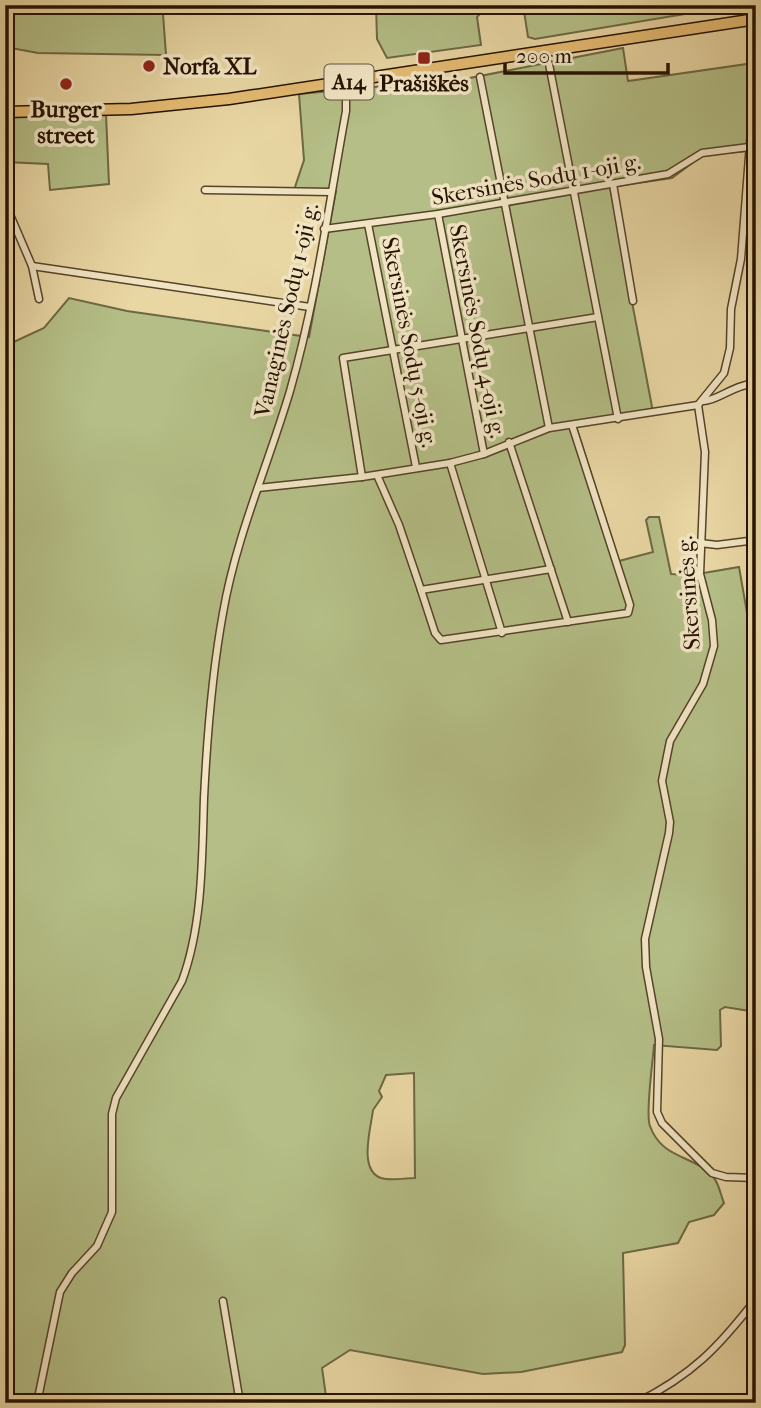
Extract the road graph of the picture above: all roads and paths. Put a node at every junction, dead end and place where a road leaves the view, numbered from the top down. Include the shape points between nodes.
1 (756, 13) edge
2 (756, 19) edge
3 (549, 64) dead end
4 (756, 67) edge
5 (480, 77) dead end
6 (346, 83) junction
7 (5, 105) edge
8 (5, 112) edge
9 (749, 147) junction
10 (612, 184) junction
11 (205, 190) dead end
12 (573, 191) junction
13 (331, 192) junction
14 (5, 203) edge
15 (506, 203) junction
16 (438, 214) junction
17 (368, 223) junction
18 (324, 229) junction
19 (32, 266) junction
20 (39, 299) dead end
21 (633, 301) dead end
22 (310, 307) junction
23 (598, 317) junction
24 (531, 328) junction
25 (462, 339) junction
26 (394, 352) junction
27 (756, 383) edge
28 (701, 403) junction
29 (618, 419) junction
30 (572, 425) junction
31 (549, 428) junction
32 (509, 442) junction
33 (484, 454) junction
34 (450, 463) junction
35 (416, 467) junction
36 (377, 475) junction
37 (362, 477) junction
38 (258, 488) junction
39 (756, 540) edge
40 (700, 543) junction
41 (551, 569) junction
42 (486, 581) junction
43 (421, 590) junction
44 (568, 622) junction
45 (502, 633) junction
46 (756, 1178) edge
47 (756, 1300) edge
48 (223, 1301) dead end
49 (37, 1403) edge
50 (240, 1403) edge
51 (636, 1403) edge

1 - 7 highway, A14 via 240,91 127,102
2 - 6 highway, A14
3 - 12 street
4 - 9 street
5 - 15 street
6 - 8 highway, A14 via 178,105
6 - 13 street, Vanaginės Sodų 1-oji g. via 346,111
9 - 10 street, Skersinės Sodų 1-oji g. via 702,153 675,171
9 - 28 street via 728,361 720,380
10 - 12 street, Skersinės Sodų 1-oji g.
10 - 21 street
11 - 13 street
12 - 15 street, Skersinės Sodų 1-oji g.
12 - 23 street
13 - 18 street, Vanaginės Sodų 1-oji g.
14 - 19 street
15 - 16 street, Skersinės Sodų 1-oji g.
15 - 24 street
16 - 17 street, Skersinės Sodų 1-oji g.
16 - 25 street, Skersinės Sodų 4-oji g.
17 - 18 street, Skersinės Sodų 1-oji g.
17 - 26 street, Skersinės Sodų 5-oji g.
18 - 22 street, Vanaginės Sodų 1-oji g.
19 - 20 street
19 - 22 street
22 - 38 street, Vanaginės Sodų 1-oji g.
23 - 24 street
23 - 29 street
24 - 25 street
24 - 31 street
25 - 26 street
25 - 33 street, Skersinės Sodų 4-oji g.
26 - 35 street, Skersinės Sodų 5-oji g.
26 - 37 street via 343,358
27 - 28 street via 739,385
28 - 29 street
28 - 40 street, Skersinės g. via 705,452
29 - 30 street
30 - 31 street
30 - 44 street via 631,610
31 - 32 street
32 - 33 street
32 - 41 street
33 - 34 street
34 - 35 street
34 - 42 street
35 - 36 street
36 - 37 street
36 - 43 street
37 - 38 street
38 - 49 street, Vanaginės Sodų 1-oji g. via 222,615 189,963 116,1098 112,1212 97,1246 60,1292
39 - 40 street
40 - 46 street, Skersinės g. via 700,574 714,646 703,684 670,741 662,781 669,833 645,932 646,967 659,1039 657,1112 662,1123 712,1173
41 - 42 street
41 - 44 street
42 - 43 street
42 - 45 street
43 - 45 street via 441,640
44 - 45 street
47 - 51 street via 707,1358
48 - 50 street

